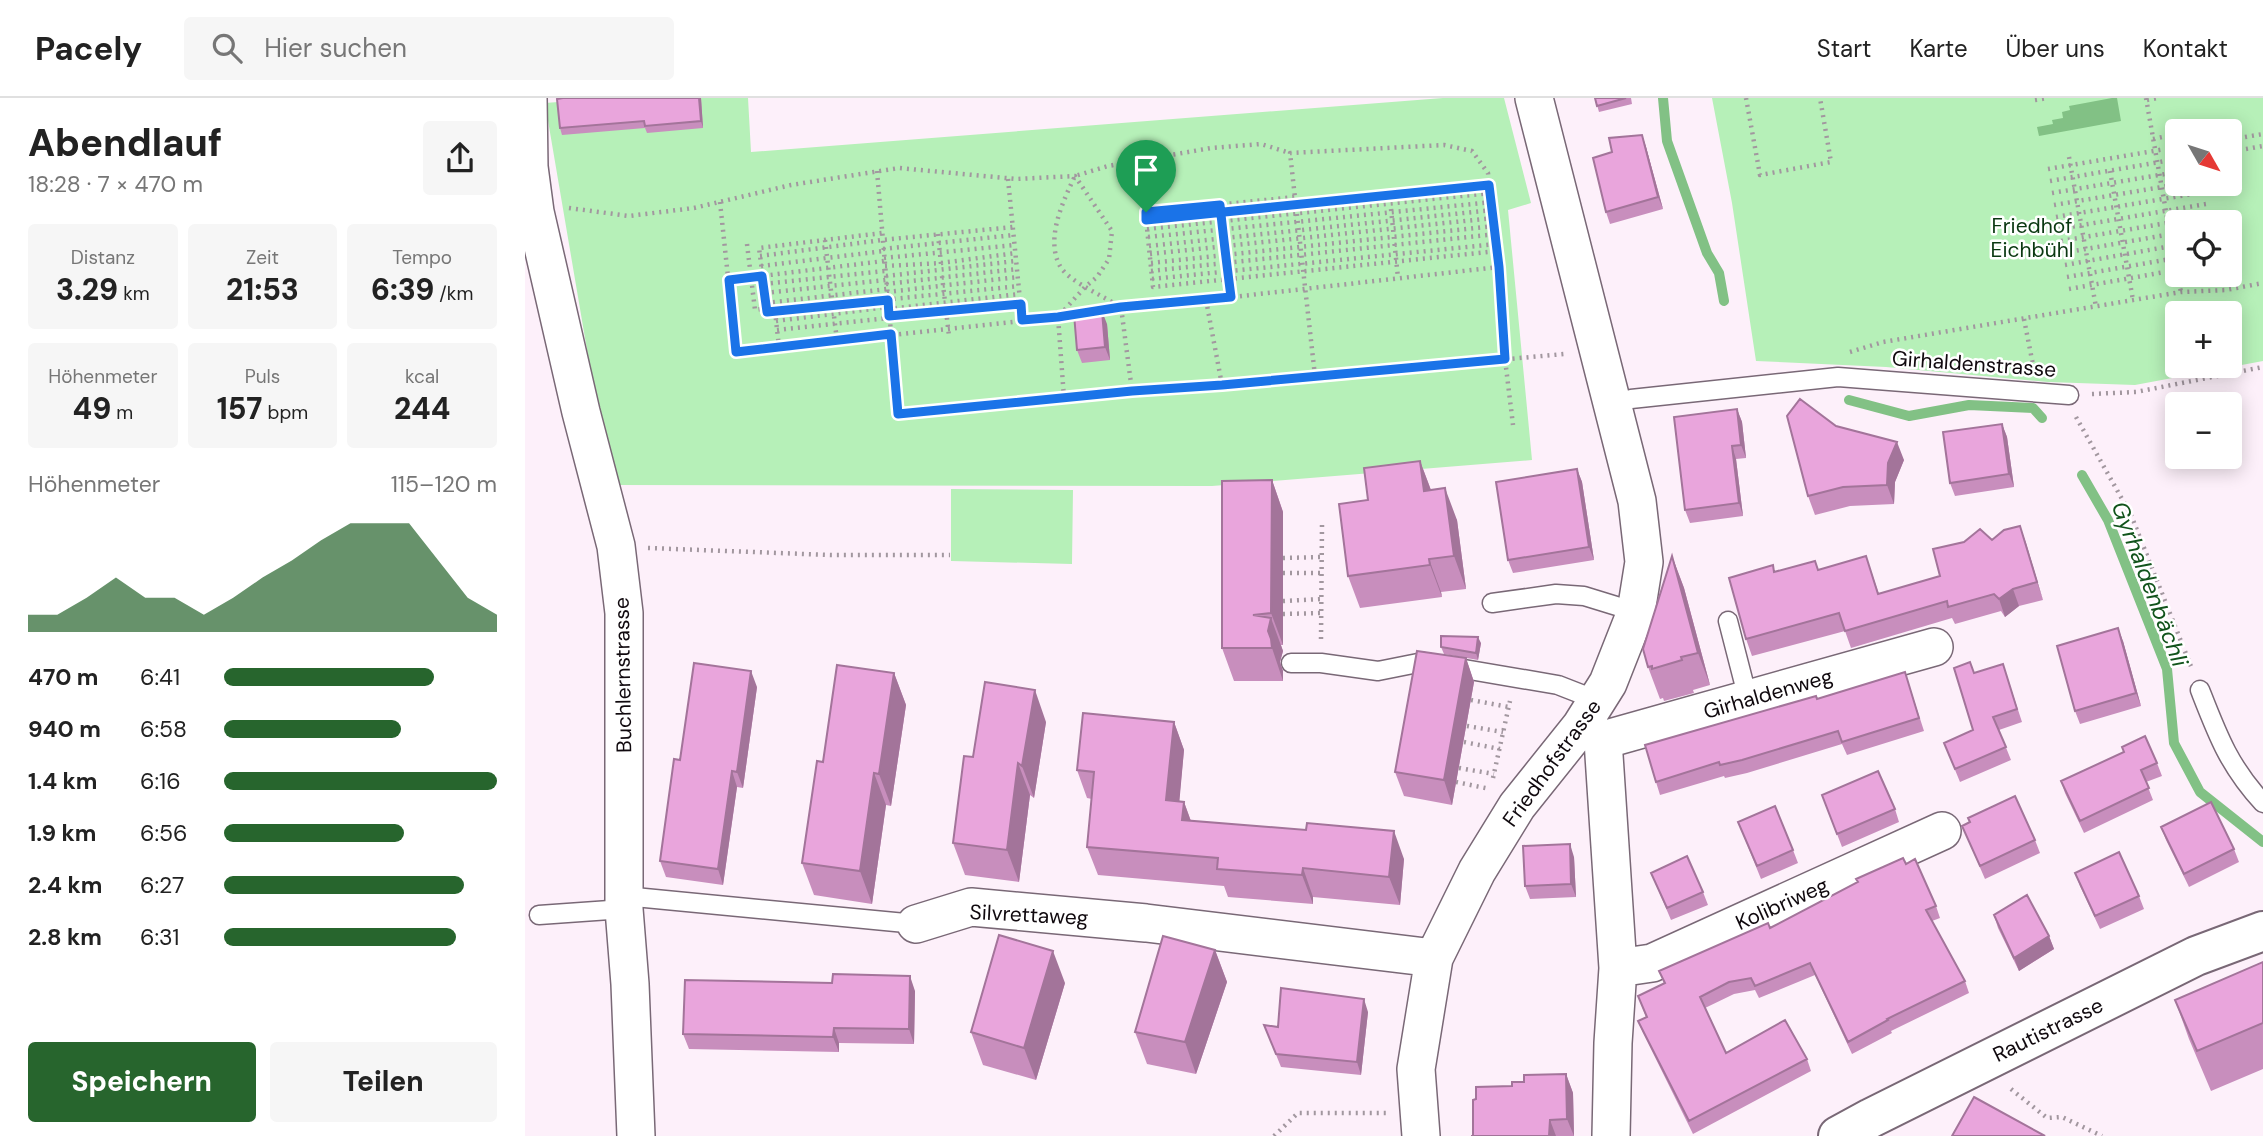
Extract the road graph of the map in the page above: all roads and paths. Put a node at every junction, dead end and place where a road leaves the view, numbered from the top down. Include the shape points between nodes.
1 (528, 98) edge
2 (1534, 98) edge
3 (1746, 98) edge
4 (1820, 98) edge
5 (2048, 98) edge
6 (2158, 98) edge
7 (2146, 99) edge
8 (2035, 100) dead end
9 (2263, 134) edge
10 (2165, 136) edge
11 (2245, 137) dead end
12 (2153, 139) junction
13 (2263, 146) edge
14 (2165, 149) edge
15 (2246, 149) dead end
16 (2155, 150) junction
17 (1290, 153) junction
18 (2069, 157) dead end
19 (1140, 160) junction
20 (2165, 161) edge
21 (2157, 162) junction
22 (2070, 165) junction
23 (2049, 169) dead end
24 (2110, 170) junction
25 (877, 171) junction
26 (2165, 174) edge
27 (2160, 175) junction
28 (1075, 176) junction
29 (2073, 177) junction
30 (1008, 179) junction
31 (2050, 181) dead end
32 (2112, 183) junction
33 (1489, 185) junction
34 (2165, 186) edge
35 (2162, 187) junction
36 (2075, 190) junction
37 (1490, 193) junction
38 (2052, 193) dead end
39 (1390, 195) junction
40 (2114, 195) junction
41 (2177, 196) edge
42 (1295, 197) junction
43 (2164, 198) junction
44 (2077, 201) junction
45 (720, 202) junction
46 (1219, 202) junction
47 (1492, 202) junction
48 (1391, 203) junction
49 (1296, 204) junction
50 (2206, 204) dead end
51 (2054, 205) dead end
52 (2116, 207) junction
53 (1492, 210) junction
54 (2165, 210) edge
55 (2166, 210) joint
56 (1391, 211) junction
57 (535, 212) junction
58 (1146, 212) junction
59 (1221, 213) junction
60 (1297, 213) junction
61 (2079, 213) junction
62 (2056, 217) dead end
63 (1493, 218) junction
64 (2118, 218) junction
65 (1146, 220) junction
66 (1392, 220) junction
67 (1222, 221) junction
68 (1298, 222) junction
69 (2165, 224) edge
70 (2081, 225) junction
71 (1494, 226) junction
72 (1013, 228) junction
73 (1147, 229) junction
74 (1393, 229) junction
75 (2059, 229) dead end
76 (1223, 230) junction
77 (1299, 230) junction
78 (2120, 231) junction
79 (882, 233) junction
80 (937, 234) junction
81 (1496, 234) junction
82 (1014, 235) junction
83 (2165, 235) edge
84 (1394, 236) junction
85 (1148, 237) junction
86 (2083, 237) junction
87 (1224, 238) junction
88 (825, 240) junction
89 (882, 240) junction
90 (2061, 241) dead end
91 (1300, 242) junction
92 (2123, 243) junction
93 (747, 244) dead end
94 (939, 244) junction
95 (1496, 244) junction
96 (1015, 245) junction
97 (1395, 245) junction
98 (1149, 246) junction
99 (1225, 247) junction
100 (2165, 248) edge
101 (827, 249) junction
102 (2085, 249) junction
103 (883, 250) junction
104 (1497, 251) junction
105 (1016, 253) junction
106 (2063, 253) dead end
107 (940, 254) junction
108 (1150, 254) junction
109 (1226, 254) junction
110 (1396, 254) junction
111 (1302, 255) junction
112 (2125, 255) junction
113 (760, 256) junction
114 (828, 258) junction
115 (2165, 260) edge
116 (1016, 261) junction
117 (2088, 261) junction
118 (1151, 262) junction
119 (1397, 262) junction
120 (941, 263) junction
121 (1227, 263) junction
122 (1302, 264) junction
123 (2065, 265) dead end
124 (761, 266) junction
125 (2127, 266) junction
126 (1499, 267) junction
127 (828, 268) junction
128 (1017, 269) junction
129 (942, 270) junction
130 (1151, 271) junction
131 (1228, 272) junction
132 (1303, 272) junction
133 (2089, 273) junction
134 (2165, 274) edge
135 (886, 275) junction
136 (762, 276) junction
137 (751, 277) junction
138 (830, 277) junction
139 (1018, 277) junction
140 (2067, 277) dead end
141 (943, 278) junction
142 (1398, 278) junction
143 (2129, 278) junction
144 (1152, 279) junction
145 (729, 280) junction
146 (1229, 280) junction
147 (2263, 283) edge
148 (764, 284) junction
149 (2092, 285) junction
150 (831, 286) junction
151 (943, 286) junction
152 (1019, 286) junction
153 (1085, 287) junction
154 (2180, 287) edge
155 (1305, 289) junction
156 (2069, 289) dead end
157 (2181, 292) junction
158 (765, 293) junction
159 (944, 294) junction
160 (1020, 294) junction
161 (831, 295) junction
162 (1231, 297) junction
163 (888, 300) junction
164 (1206, 300) junction
165 (2133, 300) junction
166 (946, 302) junction
167 (1021, 304) junction
168 (833, 305) junction
169 (766, 306) junction
170 (1121, 307) junction
171 (2096, 307) junction
172 (888, 308) junction
173 (775, 311) junction
174 (946, 311) junction
175 (834, 314) junction
176 (889, 317) junction
177 (1058, 317) junction
178 (2024, 319) junction
179 (1022, 320) junction
180 (776, 321) junction
181 (835, 324) junction
182 (948, 328) junction
183 (777, 330) junction
184 (891, 334) junction
185 (949, 336) dead end
186 (837, 341) junction
187 (779, 347) junction
188 (1573, 353) dead end
189 (1505, 359) junction
190 (2263, 367) edge
191 (1315, 376) junction
192 (1838, 377) junction
193 (1222, 385) junction
194 (1132, 391) junction
195 (2033, 391) junction
196 (2069, 395) junction
197 (1063, 398) junction
198 (1631, 399) dead end
199 (1513, 425) dead end
200 (1321, 525) dead end
201 (615, 546) junction
202 (950, 555) dead end
203 (1321, 557) junction
204 (1283, 558) dead end
205 (1283, 573) dead end
206 (1320, 573) junction
207 (1321, 599) junction
208 (1283, 601) dead end
209 (1493, 603) dead end
210 (1636, 612) junction
211 (1321, 613) junction
212 (1283, 614) dead end
213 (1728, 621) dead end
214 (1321, 639) dead end
215 (1934, 647) dead end
216 (1291, 663) dead end
217 (1515, 677) junction
218 (2200, 690) joint
219 (1748, 699) junction
220 (1471, 700) dead end
221 (1509, 707) junction
222 (1594, 722) junction
223 (1467, 726) dead end
224 (1503, 732) junction
225 (1464, 742) dead end
226 (1500, 749) junction
227 (1459, 768) dead end
228 (1456, 782) dead end
229 (1491, 789) dead end
230 (2263, 803) edge
231 (1942, 831) dead end
232 (624, 903) junction
233 (539, 915) dead end
234 (916, 924) joint
235 (2263, 931) edge
236 (1434, 958) junction
237 (1618, 968) junction
238 (2011, 1089) dead end
239 (1408, 1124) edge
240 (636, 1136) edge
241 (1274, 1136) edge
242 (1611, 1136) edge
243 (1837, 1136) edge
244 (2102, 1136) edge

1 - 57 street, Buchlernstrasse
2 - 210 street, Friedhofstrasse via 1637,500 1644,562
3 - 4 path via 1760,175 1832,162
5 - 8 path
6 - 7 path
7 - 12 path
9 - 11 path
10 - 12 path
12 - 16 path
13 - 15 path
14 - 16 path
16 - 21 path
16 - 22 path
17 - 19 path via 1261,144
17 - 33 path via 1444,145 1472,151 1488,173
17 - 42 path
18 - 22 path
19 - 28 path
19 - 58 path
20 - 21 path
21 - 24 path
21 - 27 path
22 - 23 path
22 - 29 path
24 - 29 path
24 - 32 path
25 - 30 path via 899,168
25 - 45 path
25 - 79 path
26 - 27 path
27 - 32 path
27 - 35 path
28 - 30 path
28 - 153 path via 1053,242 1060,267
28 - 153 path via 1112,230 1109,259
29 - 31 path
29 - 36 path
30 - 72 path
32 - 36 path
32 - 40 path
33 - 37 path
33 - 39 path
34 - 35 path
35 - 40 path
35 - 43 path
36 - 38 path
36 - 44 path
37 - 47 path
37 - 48 path
39 - 48 path
39 - 49 path
40 - 44 path
40 - 52 path
41 - 43 path
42 - 46 path
42 - 49 path
43 - 52 path
43 - 55 path
44 - 51 path
44 - 61 path
45 - 57 path via 629,216 561,207
45 - 145 path
46 - 58 path
46 - 59 path
47 - 53 path
47 - 56 path
48 - 56 path
48 - 60 path
49 - 59 path
49 - 60 path
50 - 55 path
52 - 61 path
52 - 64 path
53 - 63 path
53 - 66 path
54 - 64 path
56 - 66 path
56 - 68 path
57 - 201 street, Buchlernstrasse
58 - 65 path
59 - 65 path
59 - 67 path
60 - 67 path
60 - 68 path
61 - 62 path
61 - 70 path
63 - 71 path
63 - 74 path
64 - 70 path
64 - 78 path
65 - 73 path
66 - 74 path
66 - 77 path
67 - 73 path
67 - 76 path
68 - 76 path
68 - 77 path
69 - 78 path
70 - 75 path
70 - 86 path
71 - 81 path
71 - 84 path
72 - 80 path
72 - 82 path
73 - 85 path
74 - 84 path
74 - 91 path
76 - 85 path
76 - 87 path
77 - 87 path
77 - 91 path
78 - 86 path
78 - 92 path
79 - 88 path
79 - 89 path
80 - 89 path
80 - 94 path
81 - 95 path
81 - 97 path
82 - 94 path
82 - 96 path
83 - 92 path
84 - 91 path
84 - 97 path
85 - 98 path
86 - 90 path
86 - 102 path
87 - 98 path
87 - 99 path
88 - 101 path
88 - 113 path via 759,248
89 - 101 path
89 - 103 path
91 - 99 path
91 - 109 path
91 - 111 path
92 - 102 path
92 - 112 path
93 - 137 path
94 - 103 path
94 - 107 path
95 - 104 path
95 - 110 path
96 - 105 path
96 - 107 path
97 - 110 path
97 - 111 path
98 - 108 path
99 - 108 path
99 - 109 path
100 - 112 path
101 - 113 path
101 - 114 path
102 - 106 path
102 - 117 path
103 - 114 path
103 - 135 path
104 - 119 path
104 - 126 path
105 - 116 path
105 - 120 path
107 - 120 path
107 - 135 path
108 - 118 path
109 - 118 path
109 - 121 path
110 - 119 path
110 - 122 path
111 - 121 path
111 - 122 path
112 - 117 path
112 - 125 path
113 - 124 path
114 - 124 path
114 - 127 path
115 - 125 path
116 - 128 path
116 - 129 path
117 - 123 path
117 - 133 path
118 - 130 path
119 - 132 path
119 - 142 path
120 - 129 path
120 - 135 path
121 - 130 path
121 - 131 path
122 - 131 path
122 - 132 path
124 - 136 path
125 - 133 path
125 - 143 path
126 - 142 path
126 - 189 path
127 - 135 path
127 - 136 path
127 - 138 path
128 - 139 path
128 - 141 path
129 - 135 path
129 - 141 path
130 - 144 path
131 - 144 path
131 - 146 path
132 - 146 path
132 - 155 path
133 - 140 path
133 - 149 path
134 - 143 path
135 - 138 path
135 - 141 path
135 - 150 path
135 - 151 path
135 - 161 path
135 - 163 path
136 - 137 path
136 - 148 path
137 - 145 path
137 - 169 path via 755,310
138 - 148 path
138 - 150 path
139 - 151 path
139 - 152 path
141 - 151 path
142 - 155 path
143 - 149 path
143 - 165 path
144 - 146 path via 1153,287
145 - 187 path via 736,352
146 - 162 path
147 - 157 path
148 - 158 path
149 - 156 path
149 - 171 path
150 - 158 path
150 - 161 path
151 - 159 path
152 - 159 path
152 - 160 path
153 - 170 path
153 - 177 path
154 - 157 path
155 - 162 path
155 - 191 path
157 - 165 path
158 - 169 path
159 - 163 path
159 - 166 path
160 - 166 path
160 - 167 path
161 - 168 path
161 - 169 path
162 - 164 path
163 - 168 path
163 - 172 path
164 - 170 path
164 - 193 path
165 - 171 path
166 - 172 path
166 - 174 path
167 - 174 path
167 - 179 path
168 - 173 path
168 - 175 path
169 - 173 path via 767,312
170 - 177 path
170 - 194 path
171 - 178 path
172 - 175 path
172 - 176 path
173 - 180 path
174 - 176 path
174 - 182 path
175 - 180 path
175 - 181 path
176 - 181 path
176 - 184 path
177 - 179 path
177 - 197 path
178 - 192 path via 1884,342 1842,354
178 - 195 path via 2034,369
179 - 182 path
180 - 183 path
181 - 183 path
181 - 186 path
182 - 184 path
182 - 185 path
183 - 187 path
184 - 186 path
184 - 197 path via 898,414
186 - 187 path
188 - 189 path
189 - 191 path
189 - 199 path
190 - 196 path via 2136,392
191 - 193 path
192 - 195 lane, Girhaldenstrasse
192 - 198 lane, Girhaldenstrasse
193 - 194 path
194 - 197 path
195 - 196 lane, Girhaldenstrasse
196 - 218 path, Girhaldenstrasse via 2070,407 2131,515
200 - 203 path
201 - 202 path
201 - 232 street, Buchlernstrasse via 624,613
203 - 204 path
203 - 206 path
205 - 206 path
206 - 207 path
207 - 208 path
207 - 211 path
209 - 210 lane via 1556,594 1584,596
210 - 222 street, Friedhofstrasse
211 - 212 path
211 - 214 path
213 - 219 lane
215 - 219 street, Girhaldenweg
216 - 217 lane via 1378,671 1423,662
217 - 221 path
217 - 222 lane via 1558,685
218 - 230 lane via 2223,749
219 - 222 street, Girhaldenweg
220 - 221 path
221 - 224 path
222 - 236 street, Friedhofstrasse via 1517,806 1477,871
222 - 237 street
223 - 224 path
224 - 226 path
225 - 226 path
226 - 227 path via 1494,775
228 - 229 path
231 - 237 street, Kolibriweg via 1652,963
232 - 233 lane, Silvrettaweg
232 - 234 lane, Silvrettaweg
232 - 240 street, Buchlernstrasse
234 - 236 street, Silvrettaweg via 971,907
235 - 243 street, Rautistrasse via 2196,956
236 - 239 street, Friedhofstrasse
237 - 242 street
238 - 244 path via 2047,1118 2062,1117
239 - 241 path via 1297,1113

